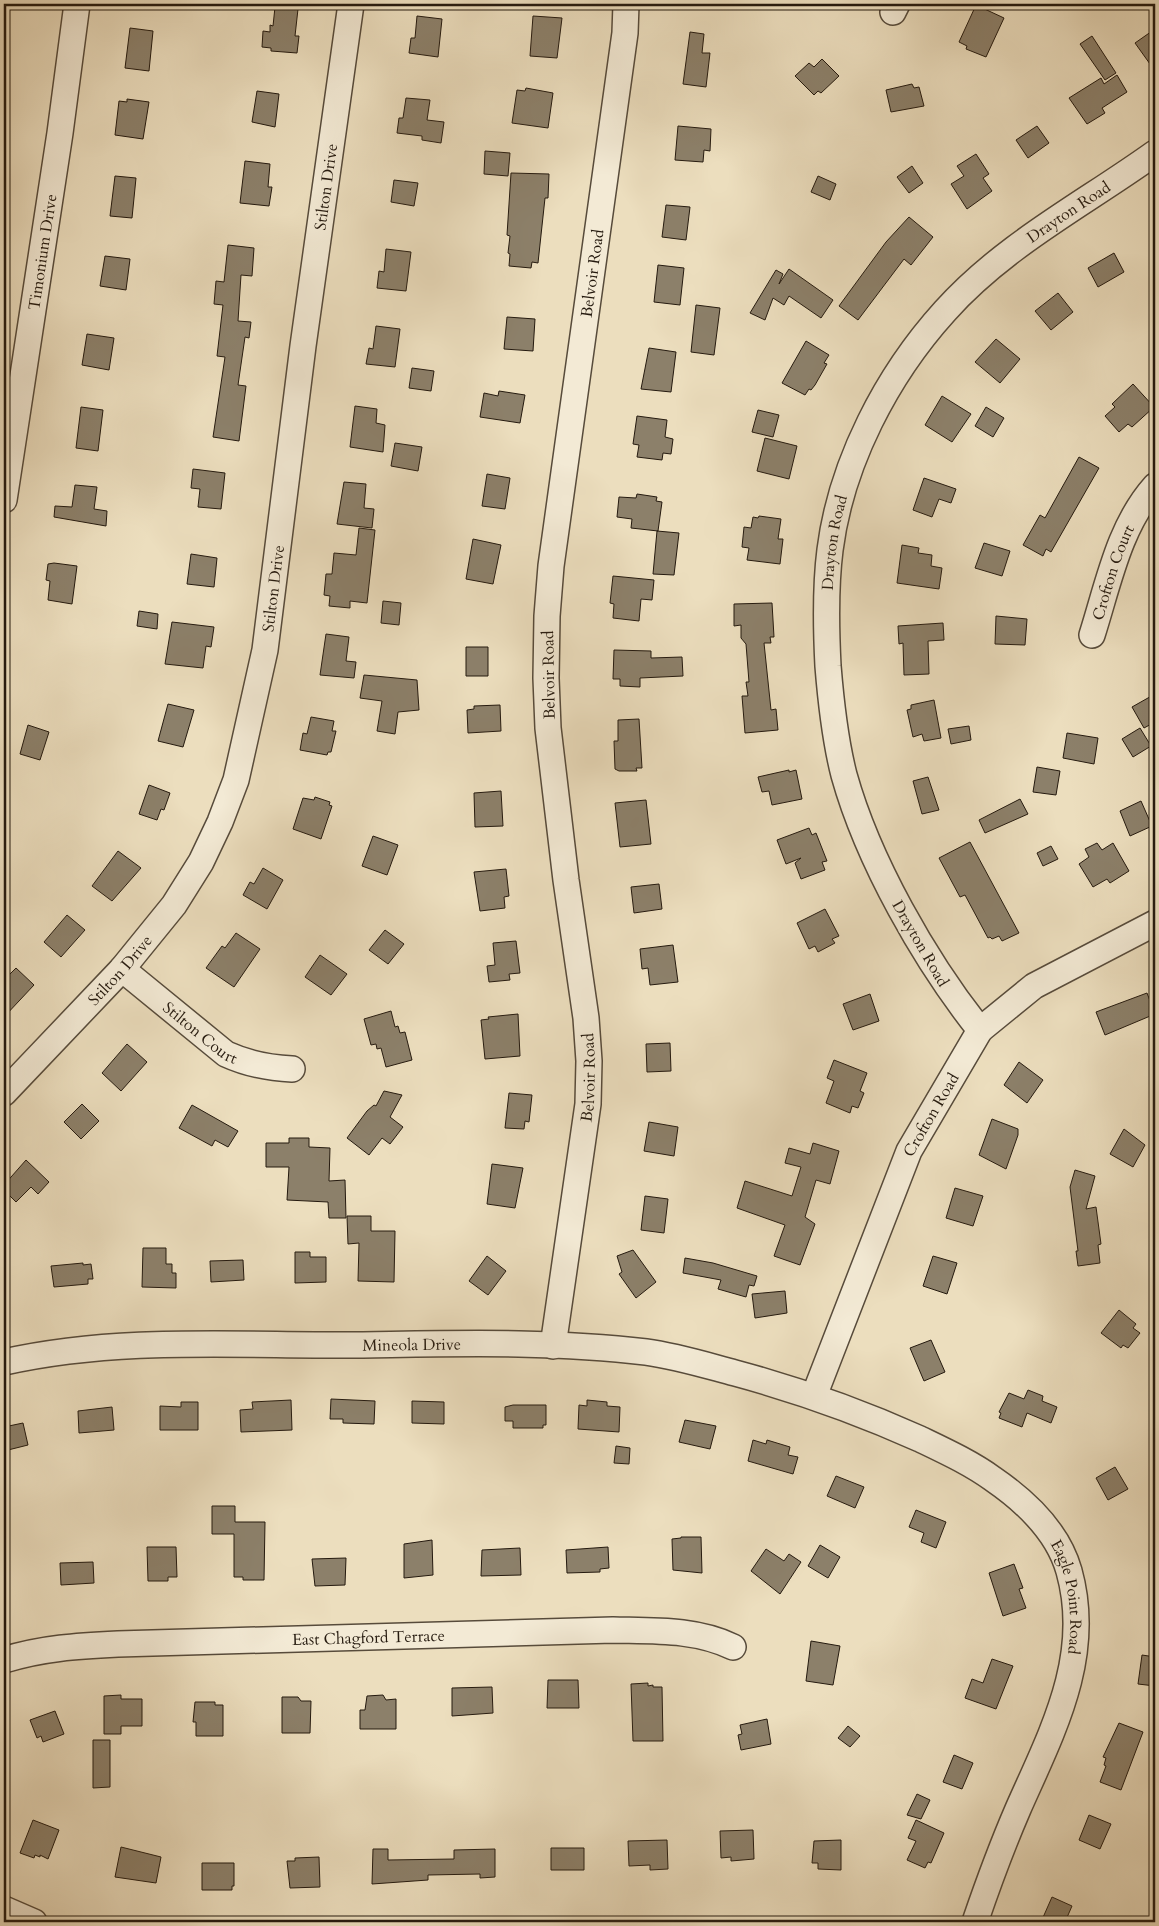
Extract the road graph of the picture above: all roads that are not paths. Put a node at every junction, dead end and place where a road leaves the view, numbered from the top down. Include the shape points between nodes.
1 (77, 4) edge
2 (351, 4) edge
3 (626, 4) edge
4 (1155, 153) edge
5 (1155, 486) edge
6 (4, 500) edge
7 (1092, 635) dead end
8 (1155, 923) edge
9 (122, 970) junction
10 (980, 1030) junction
11 (292, 1069) dead end
12 (4, 1093) edge
13 (553, 1346) junction
14 (4, 1362) edge
15 (814, 1396) junction
16 (733, 1647) dead end
17 (4, 1660) edge
18 (4, 1909) edge
19 (34, 1922) edge
20 (974, 1922) edge

1 - 6 street, Timonium Drive
2 - 9 street, Stilton Drive via 265,650 247,737 225,811 201,862 169,911
3 - 13 street, Belvoir Road via 625,34 551,566 547,616 548,728 589,1061 588,1104
4 - 10 street, Drayton Road via 1033,235 976,280 940,317 894,379 872,418 840,503 830,547 826,629 835,733 844,776 858,818 894,896 952,995
5 - 7 street, Crofton Court via 1134,516 1121,544
8 - 10 street, Crofton Road via 1034,986
9 - 11 street, Stilton Court via 226,1054 268,1068
9 - 12 street, Stilton Drive
10 - 15 street, Crofton Road via 909,1151
13 - 14 street, Mineola Drive via 167,1343 78,1348
13 - 15 street, Mineola Drive via 646,1352 688,1360
15 - 20 street, Eagle Point Road via 887,1424 991,1477 1018,1497 1041,1522 1061,1549 1068,1566 1077,1620 1070,1680
16 - 17 street, East Chagford Terrace via 713,1637 669,1631 613,1630 118,1644 55,1648
18 - 19 street

